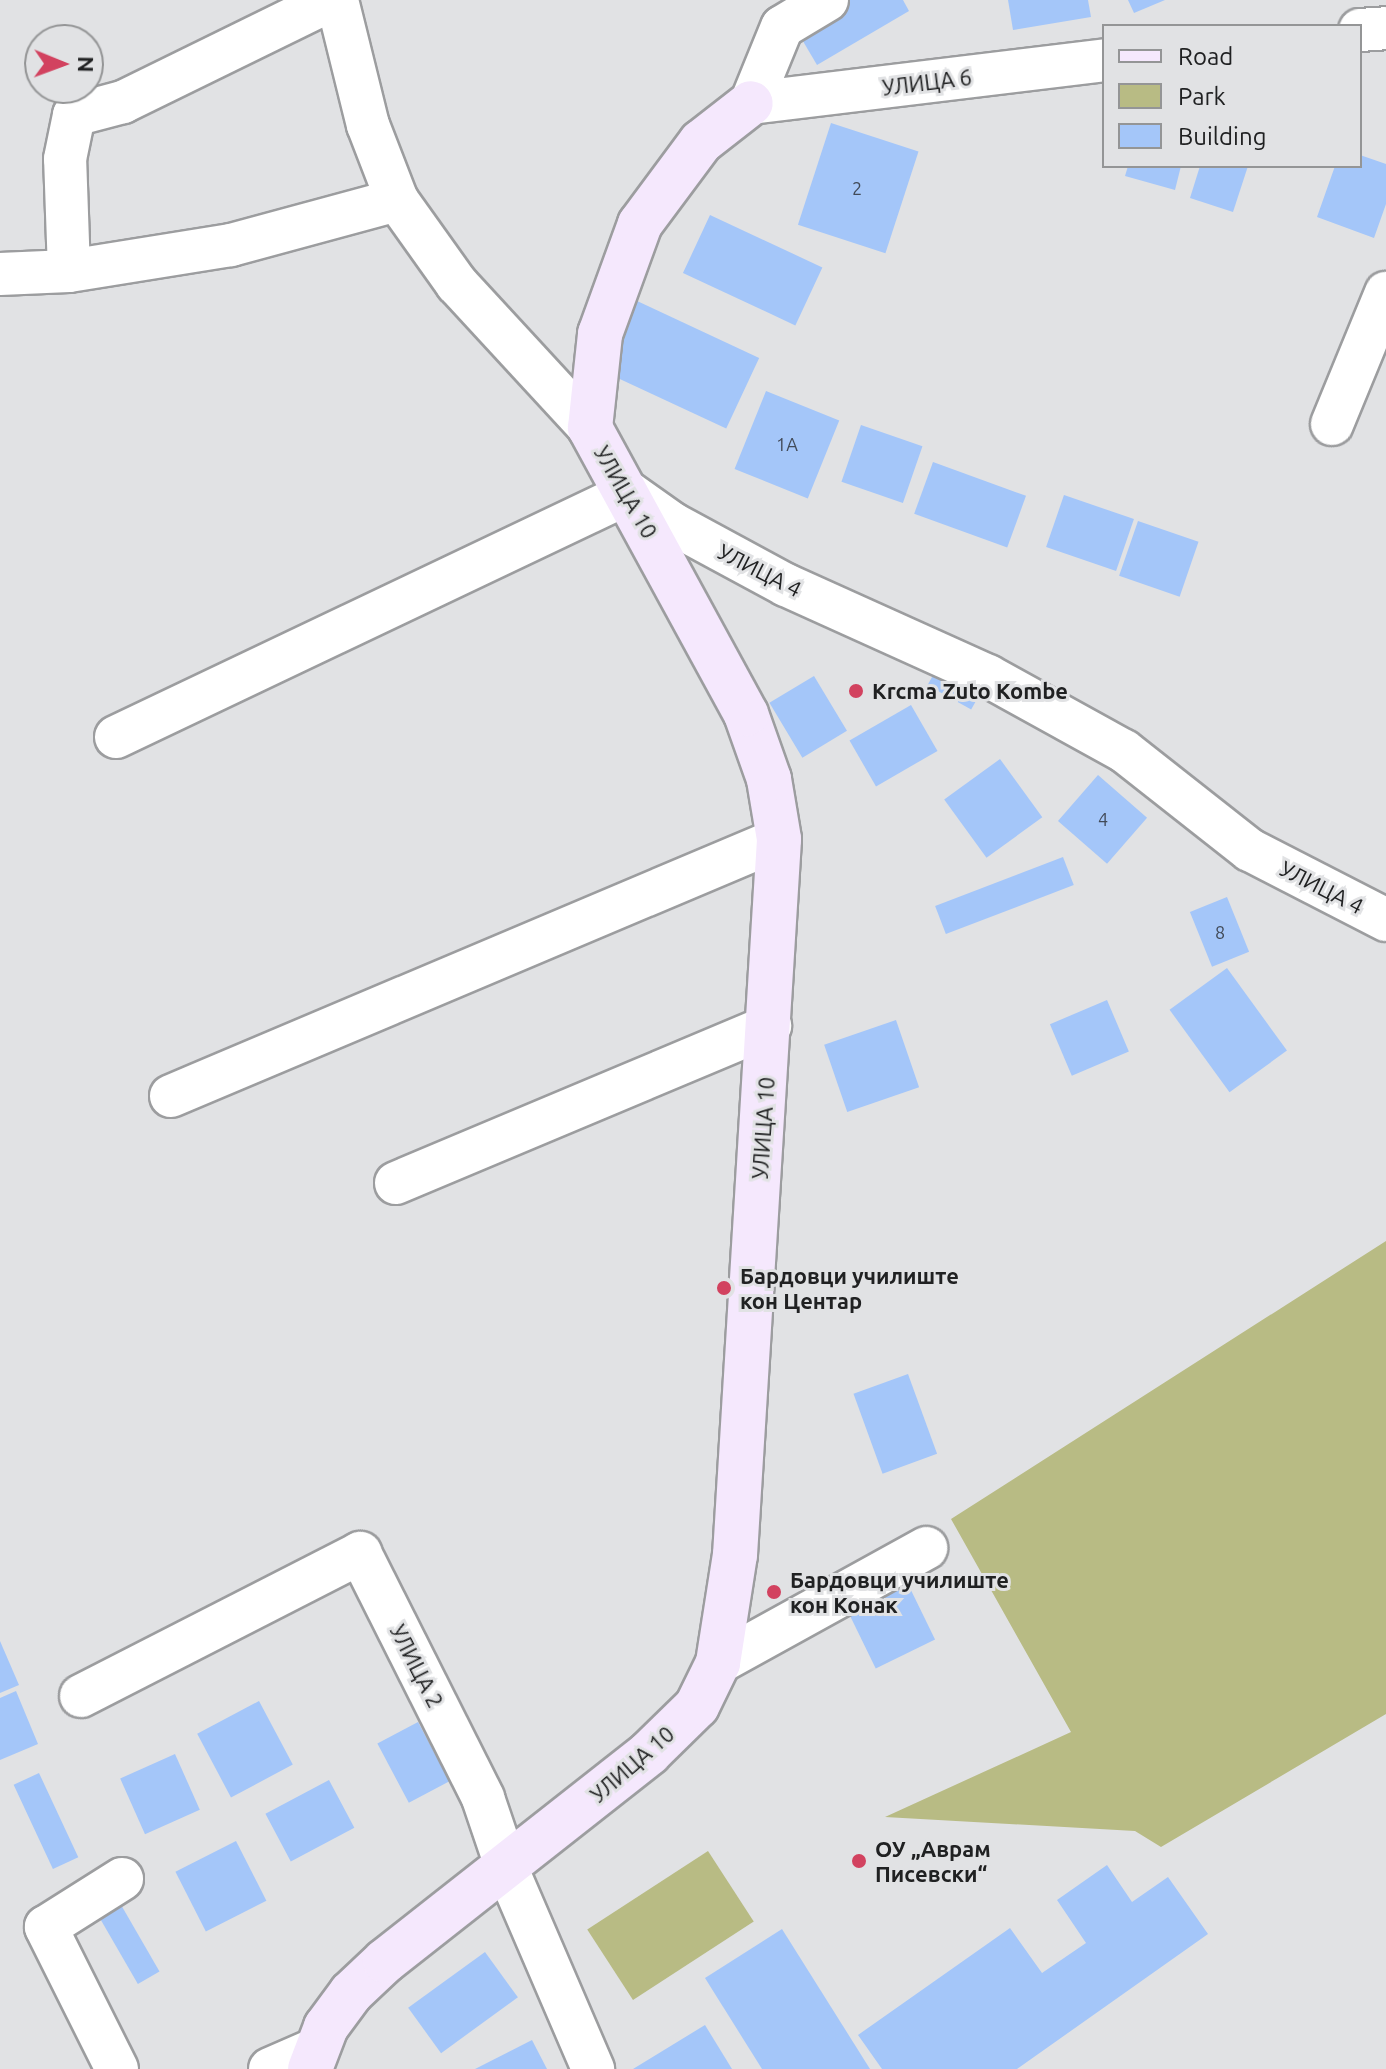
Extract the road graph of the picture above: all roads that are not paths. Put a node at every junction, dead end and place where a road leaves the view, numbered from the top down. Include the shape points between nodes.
1 (331, 0) edge
2 (337, 0) edge
3 (827, 0) edge
4 (1386, 28) edge
5 (1362, 30) edge
6 (1102, 60) edge
7 (751, 103) junction
8 (397, 200) junction
9 (69, 271) junction
10 (0, 274) edge
11 (1386, 293) edge
12 (1332, 424) dead end
13 (590, 428) junction
14 (629, 493) junction
15 (116, 737) dead end
16 (779, 839) junction
17 (1386, 920) edge
18 (770, 1026) junction
19 (171, 1096) dead end
20 (396, 1183) dead end
21 (926, 1548) dead end
22 (718, 1663) junction
23 (81, 1696) dead end
24 (507, 1869) junction
25 (122, 1879) dead end
26 (313, 2059) edge
27 (117, 2069) edge
28 (270, 2069) edge
29 (593, 2069) edge

1 - 9 street via 123,102 74,115 65,159
2 - 8 street via 368,125
3 - 7 street via 782,27
4 - 5 street
6 - 7 street, УЛИЦА 6
7 - 13 street, УЛИЦА 10 via 701,142 640,224 600,334
8 - 9 street via 231,245
8 - 13 street via 457,284
9 - 10 street
11 - 12 street
13 - 14 street, УЛИЦА 10
14 - 15 street
14 - 16 street, УЛИЦА 10 via 746,714 769,779
14 - 17 street, УЛИЦА 4 via 673,524 786,585 988,676 1124,751 1250,850
16 - 18 street, УЛИЦА 10
16 - 19 street
18 - 20 street
18 - 22 street, УЛИЦА 10 via 735,1555
21 - 22 street
22 - 24 street, УЛИЦА 10 via 697,1706 678,1725
23 - 24 street, УЛИЦА 2 via 360,1553 483,1798
24 - 26 street, УЛИЦА 10 via 351,1993
24 - 29 street, УЛИЦА 2
25 - 27 street via 46,1927
26 - 28 street

